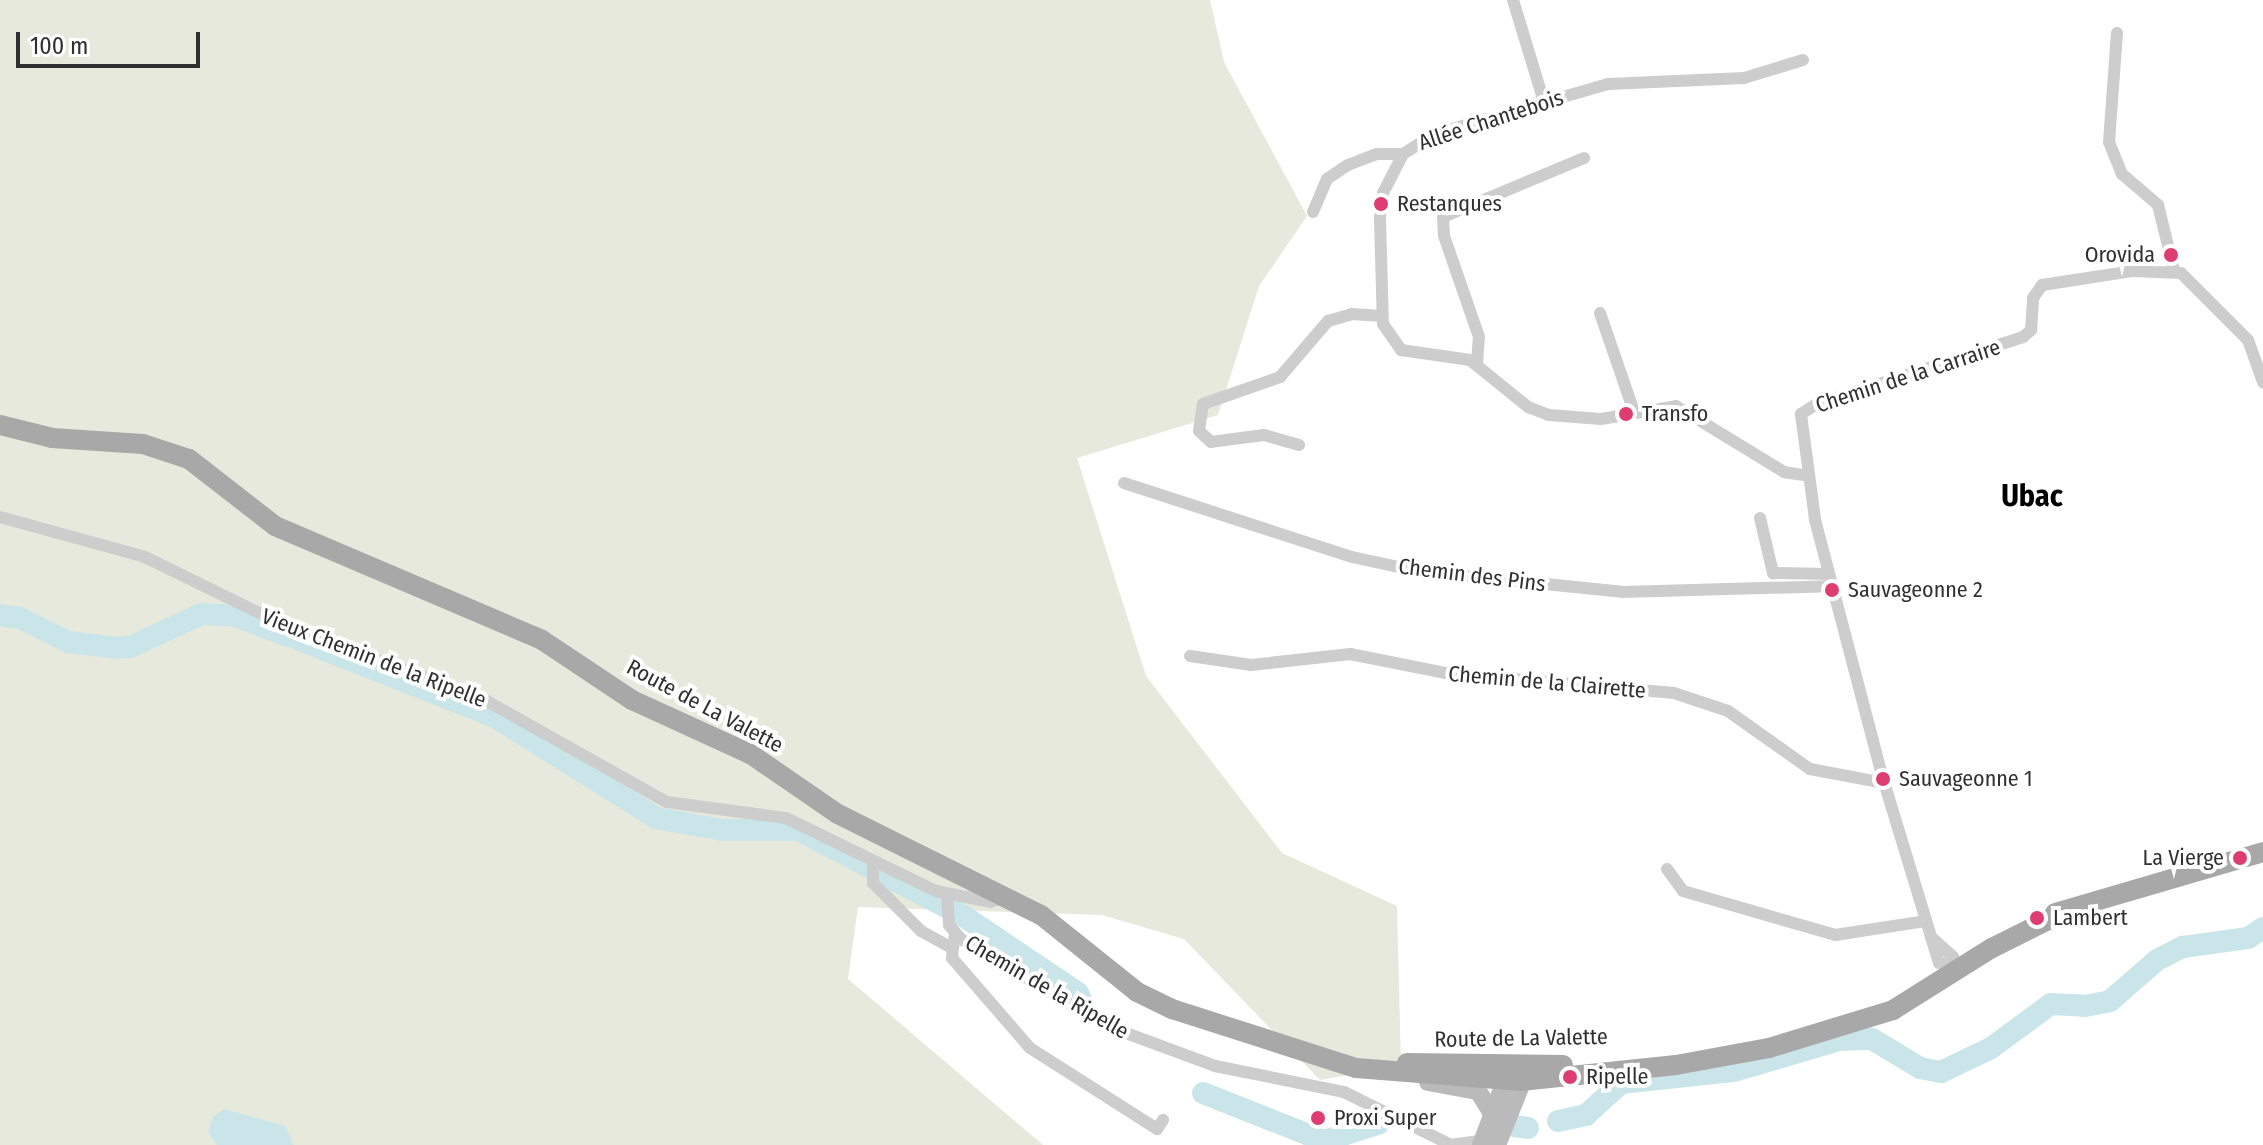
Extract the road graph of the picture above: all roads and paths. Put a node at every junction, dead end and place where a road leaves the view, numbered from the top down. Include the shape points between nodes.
1 (1513, 0) edge
2 (2117, 33) dead end
3 (1803, 60) dead end
4 (1544, 102) junction
5 (1403, 154) junction
6 (1584, 158) dead end
7 (1313, 212) dead end
8 (2174, 270) junction
9 (1600, 313) dead end
10 (1382, 316) junction
11 (1477, 364) junction
12 (2263, 382) edge
13 (1634, 412) junction
14 (0, 425) edge
15 (1299, 445) dead end
16 (1809, 476) junction
17 (1124, 483) dead end
18 (0, 517) edge
19 (1760, 518) dead end
20 (1830, 580) junction
21 (1190, 656) dead end
22 (1884, 783) junction
23 (2263, 852) edge
24 (871, 866) junction
25 (1667, 869) dead end
26 (1006, 897) junction
27 (947, 903) junction
28 (1925, 921) junction
29 (955, 933) junction
30 (950, 947) junction
31 (1953, 964) junction
32 (1787, 1044) junction
33 (1327, 1061) junction
34 (1431, 1064) junction
35 (1564, 1071) junction
36 (1386, 1073) junction
37 (1513, 1079) junction
38 (1493, 1115) junction
39 (1163, 1120) dead end
40 (1490, 1143) edge
41 (1450, 1144) edge

1 - 4 street
2 - 8 street via 2109,142 2122,174 2158,205
3 - 4 street, Allée Chantebois via 1744,78 1608,84
4 - 5 street, Allée Chantebois via 1435,134
5 - 7 street via 1377,154 1348,165 1327,179
5 - 10 street, Allée Chantebois via 1381,204
6 - 11 street via 1443,217 1444,236 1479,337
8 - 12 street via 2248,340
8 - 16 street, Chemin de la Carraire via 2042,285 2033,298 2031,330 2023,337 1809,408 1800,421
9 - 13 street
10 - 11 street, Allée Chantebois via 1387,336 1401,350
10 - 15 street via 1352,314 1328,321 1280,377 1203,404 1199,431 1211,442 1264,435
11 - 13 street, Allée Chantebois via 1541,413 1595,420
13 - 16 street, Allée Chantebois via 1666,404 1682,408 1784,472
14 - 26 main road, Route de La Valette via 52,438 143,444 189,459 275,526 542,640 632,700 752,755 838,814
16 - 20 street, Chemin de la Carraire
17 - 20 street, Chemin des Pins via 1352,557 1417,571 1622,592
18 - 24 street, Vieux Chemin de la Ripelle via 145,557 300,633 476,695 667,802 786,818
19 - 20 street via 1773,573
20 - 22 street, Chemin de la Carraire
21 - 22 street, Chemin de la Clairette via 1251,665 1350,654 1446,673 1674,693 1728,711 1810,769
22 - 28 street, Chemin de la Carraire
23 - 31 main road, Route de La Valette via 2068,910
24 - 27 street, Vieux Chemin de la Ripelle
24 - 30 street, Vieux Chemin de la Ripelle via 873,883 921,931
25 - 28 street via 1683,891 1835,935
26 - 27 street, Vieux Chemin de la Ripelle
26 - 33 main road, Route de La Valette via 1058,925 1137,992
27 - 29 street, Chemin de la Ripelle
28 - 31 street, Chemin de la Carraire
29 - 30 street
29 - 41 street, Chemin de la Ripelle via 1123,1034 1233,1071 1344,1092
30 - 39 street via 954,961 1030,1048 1157,1129
31 - 32 main road, Route de La Valette
31 - 32 main road, Route de La Valette via 1924,991 1881,1015
32 - 35 main road, Route de La Valette via 1715,1057
33 - 34 main road, Route de La Valette
33 - 36 main road, Route de La Valette
34 - 35 main road, Route de La Valette
34 - 37 street
35 - 37 main road, Route de La Valette
36 - 37 main road, Route de La Valette
36 - 38 street via 1473,1088 1484,1096
37 - 38 street
37 - 40 street
38 - 40 street
40 - 41 street, Chemin de la Ripelle

